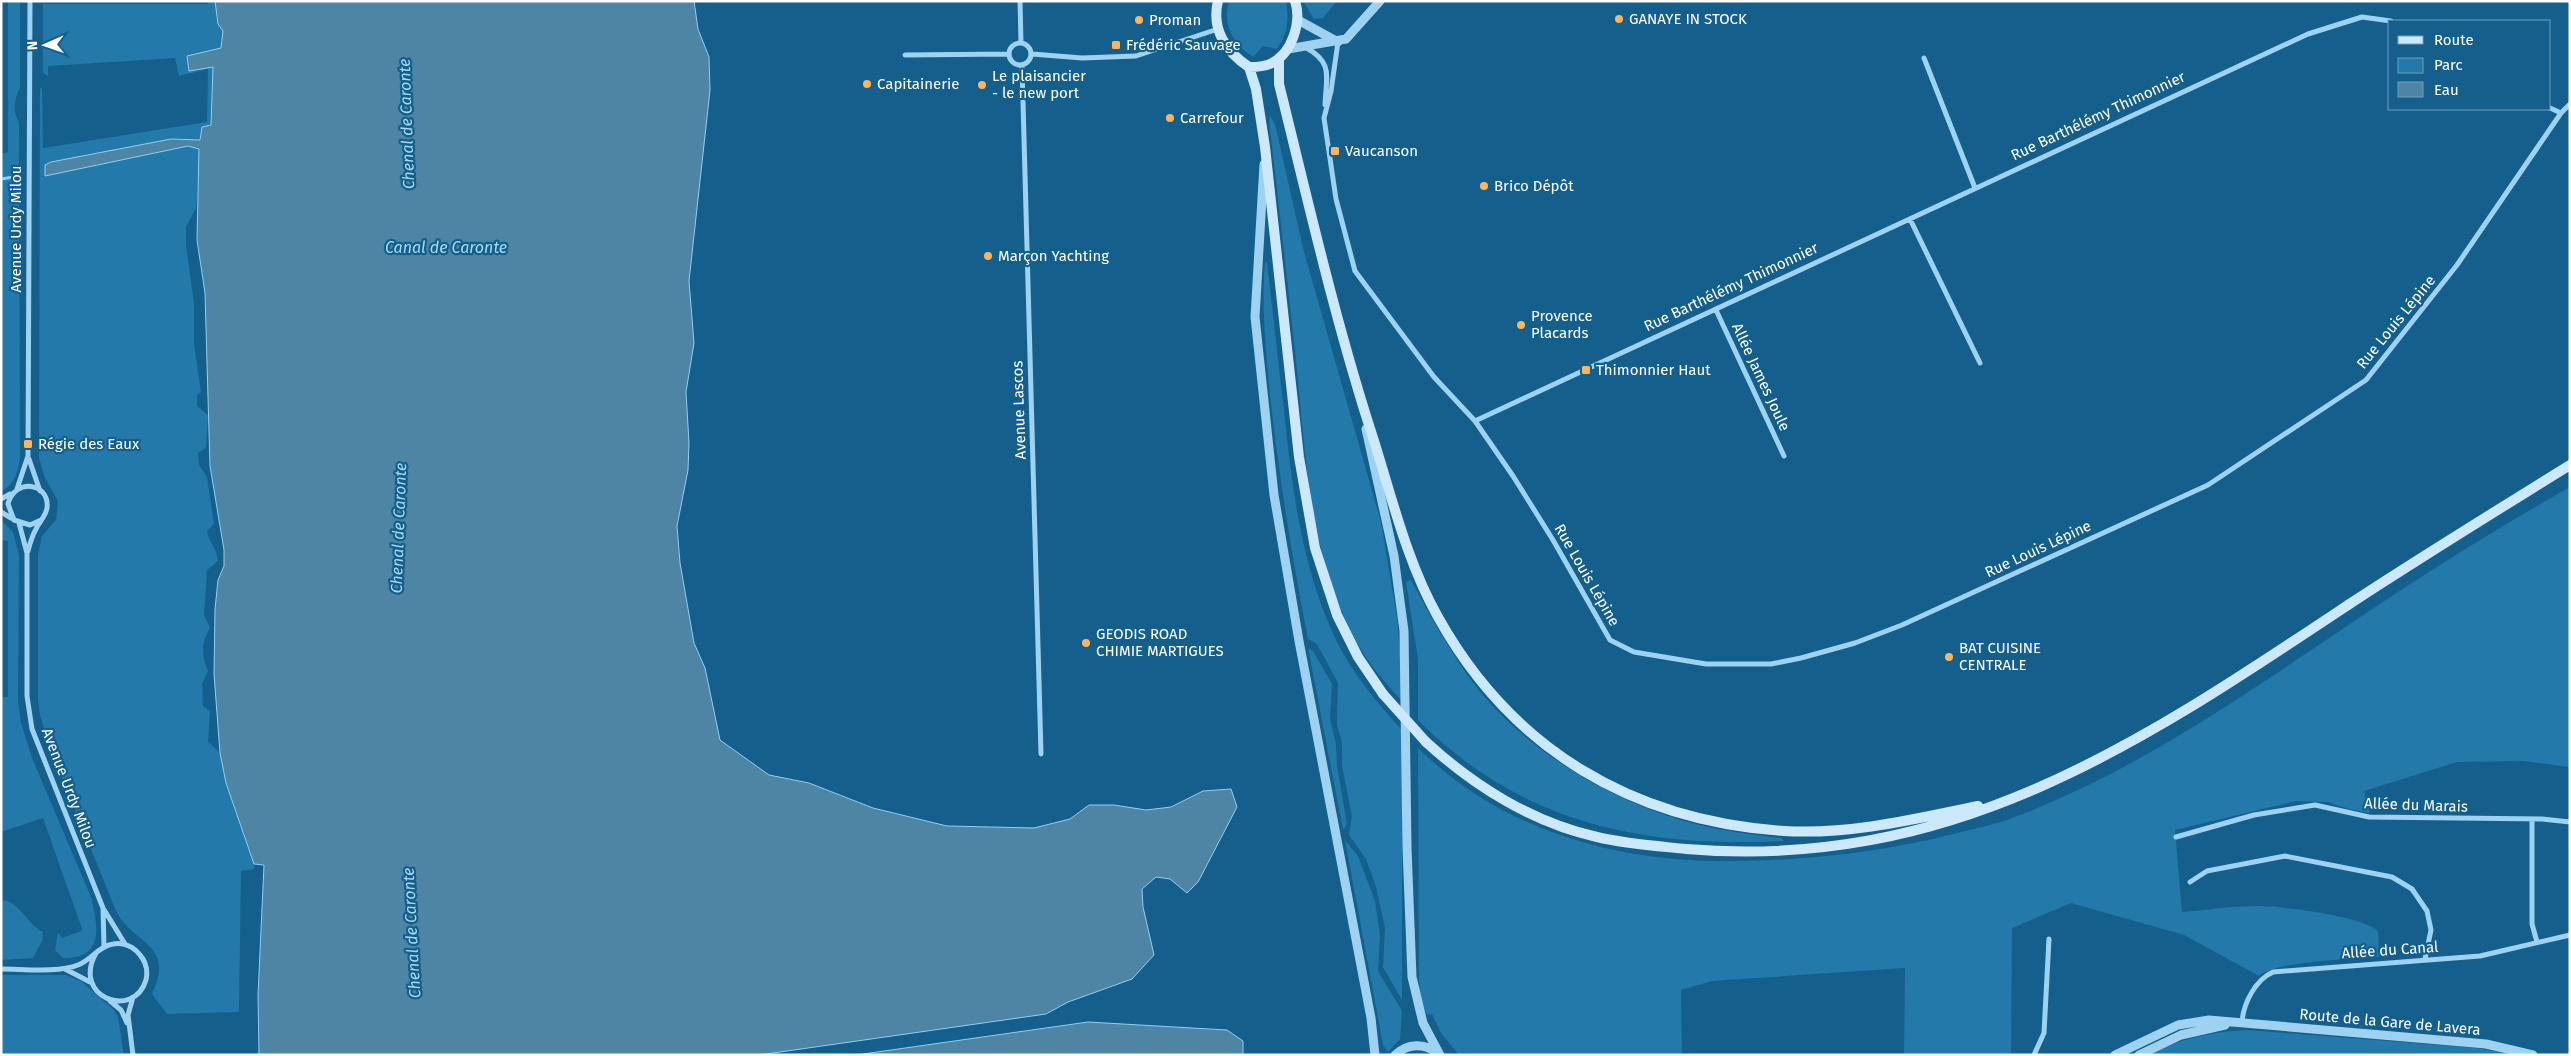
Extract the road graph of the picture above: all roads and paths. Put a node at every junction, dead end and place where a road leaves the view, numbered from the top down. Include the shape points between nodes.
1 (30, 1) edge
2 (1020, 1) edge
3 (1218, 1) edge
4 (1295, 1) edge
5 (1380, 1) edge
6 (1298, 20) junction
7 (2388, 21) edge
8 (1218, 28) junction
9 (1342, 41) junction
10 (1021, 43) junction
11 (1305, 47) junction
12 (1288, 50) junction
13 (1009, 54) junction
14 (1032, 54) junction
15 (905, 55) dead end
16 (1279, 58) junction
17 (1924, 58) dead end
18 (1022, 66) junction
19 (1248, 67) junction
20 (2570, 104) edge
21 (2551, 108) edge
22 (2561, 113) junction
23 (1324, 118) junction
24 (1264, 146) junction
25 (1975, 188) junction
26 (1910, 219) junction
27 (1716, 310) junction
28 (1980, 363) dead end
29 (1358, 394) junction
30 (1475, 421) junction
31 (28, 456) junction
32 (1784, 456) dead end
33 (2570, 465) edge
34 (2570, 472) edge
35 (15, 491) junction
36 (41, 491) junction
37 (2522, 495) junction
38 (1, 499) edge
39 (1, 512) edge
40 (41, 520) junction
41 (16, 521) junction
42 (27, 554) junction
43 (1041, 754) dead end
44 (2006, 801) junction
45 (2532, 820) junction
46 (2570, 822) edge
47 (2176, 837) dead end
48 (2190, 882) dead end
49 (103, 908) junction
50 (2570, 934) edge
51 (2049, 939) dead end
52 (2537, 942) junction
53 (125, 944) junction
54 (104, 947) junction
55 (96, 954) junction
56 (2426, 959) junction
57 (64, 968) junction
58 (1, 969) edge
59 (90, 982) junction
60 (134, 996) junction
61 (109, 1000) junction
62 (1371, 1018) junction
63 (2242, 1023) junction
64 (128, 1026) junction
65 (133, 1055) edge
66 (1375, 1055) edge
67 (1381, 1055) edge
68 (1395, 1055) edge
69 (1440, 1055) edge
70 (2034, 1055) edge
71 (2114, 1055) edge
72 (2139, 1055) edge
73 (2533, 1055) edge

1 - 31 street, Avenue Urdy Milou
2 - 10 street
3 - 8 main road
4 - 6 main road
5 - 9 street
6 - 9 street
6 - 12 main road
7 - 25 street, Rue Barthélémy Thimonnier via 2362,17 2308,34
8 - 14 street via 1136,56 1082,58
8 - 19 main road via 1234,58
9 - 11 street
9 - 23 street
10 - 13 street via 1014,45
10 - 14 street via 1028,46
11 - 12 street
11 - 23 street via 1324,62
12 - 16 main road
13 - 15 street
13 - 18 street via 1012,61
14 - 18 street via 1028,63
16 - 19 main road via 1271,64
16 - 29 main road via 1279,84 1341,338
17 - 25 street
18 - 43 street, Avenue Lascos
19 - 24 main road via 1256,89
20 - 22 street, Rue Louis Lépine
21 - 22 street
22 - 30 street, Rue Louis Lépine via 2457,264 2366,380 2208,485 1902,626 1854,643 1771,664 1706,664 1634,652 1610,640 1553,540
23 - 30 street via 1336,199 1355,271 1434,377
24 - 44 main road, bridge via 1299,457 1313,538 1337,615 1358,657 1383,694 1426,742 1473,781 1510,804 1545,820 1596,837 1669,847 1743,852 1846,844 1911,833
24 - 62 street via 1255,317 1273,485 1289,590
25 - 26 street, Rue Barthélémy Thimonnier
26 - 27 street, Rue Barthélémy Thimonnier
26 - 28 street
27 - 30 street, Rue Barthélémy Thimonnier
27 - 32 street, Allée James Joule
29 - 44 main road via 1406,542 1437,615 1462,656 1502,707 1548,747 1579,768 1628,794 1674,812 1786,831 1877,825
29 - 69 street via 1394,556 1404,631 1406,848 1412,977 1423,1023
31 - 35 street, Avenue Urdy Milou
31 - 36 street, Avenue Urdy Milou
33 - 37 main road
34 - 37 main road
35 - 36 street via 29,486
35 - 38 street
35 - 41 street via 8,504
36 - 40 street via 47,508
37 - 44 main road via 2440,545 2210,697 2071,774
39 - 41 street
40 - 41 street via 30,525
40 - 42 street, Avenue Urdy Milou
41 - 42 street, Avenue Urdy Milou
42 - 49 street, Avenue Urdy Milou via 28,696 32,729
45 - 46 street, Allée du Marais
45 - 47 street, Allée du Marais via 2369,817 2315,805 2254,815
45 - 52 street via 2532,924
48 - 56 street via 2207,871 2285,856 2392,877 2412,889 2427,912 2430,930
49 - 53 street, Avenue Urdy Milou
49 - 54 street, Avenue Urdy Milou
50 - 52 street, Allée du Canal
51 - 70 street via 2044,1033
52 - 56 street, Allée du Canal via 2480,956
53 - 54 street
53 - 60 street via 136,950 146,967 144,985
54 - 55 street
55 - 57 street via 86,962
55 - 59 street via 89,970
56 - 63 street, Allée du Canal via 2274,972 2263,978 2253,992 2244,1009
57 - 58 street
57 - 59 street
59 - 61 street via 97,993
60 - 61 street via 122,1001
60 - 64 street via 129,1008
61 - 64 street via 121,1010
62 - 66 street
62 - 67 street
63 - 71 street, Route de la Gare de Lavera via 2209,1020 2184,1023
63 - 72 street, Route de la Gare de Lavera via 2196,1031
63 - 73 street, Route de la Gare de Lavera via 2486,1044
64 - 65 street
68 - 69 street via 1406,1047 1418,1045

